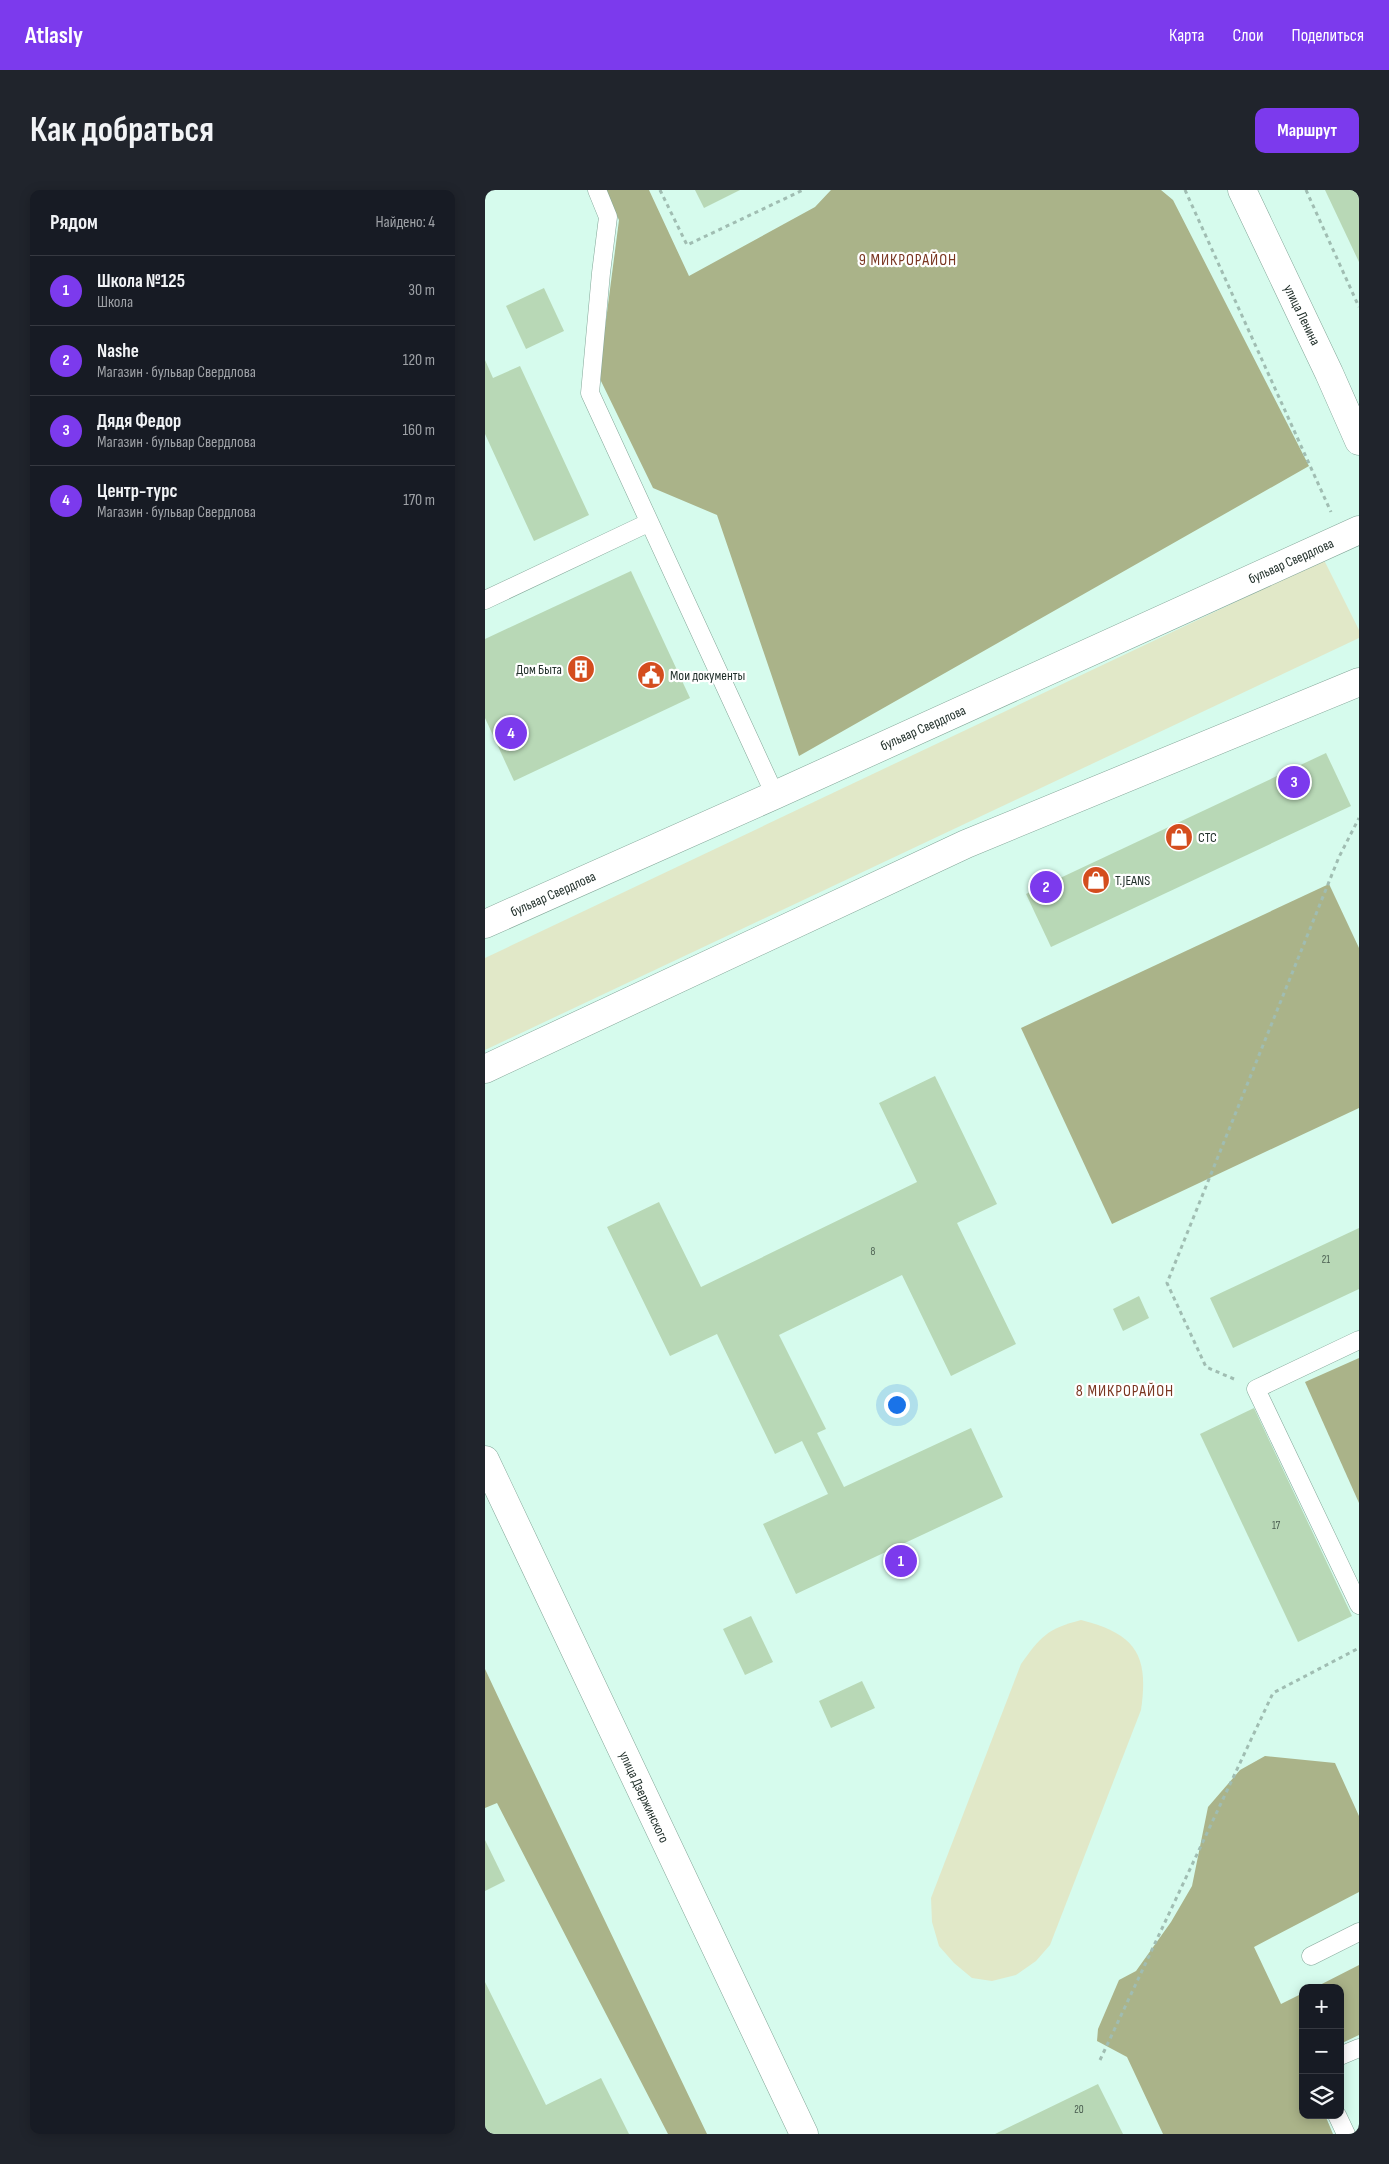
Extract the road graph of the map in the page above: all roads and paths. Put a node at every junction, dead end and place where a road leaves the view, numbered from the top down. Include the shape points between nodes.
1 (597, 190) edge
2 (660, 190) edge
3 (803, 190) edge
4 (1185, 190) edge
5 (1242, 190) edge
6 (1306, 190) edge
7 (1359, 307) edge
8 (1357, 428) edge
9 (648, 524) junction
10 (1351, 533) edge
11 (485, 600) edge
12 (1359, 682) edge
13 (775, 796) junction
14 (1359, 818) edge
15 (485, 924) edge
16 (485, 1069) edge
17 (1359, 1340) edge
18 (1257, 1389) junction
19 (485, 1460) edge
20 (1359, 1605) edge
21 (1359, 1648) edge
22 (1359, 1932) edge
23 (1311, 1956) dead end
24 (1359, 2048) edge
25 (1344, 2054) edge
26 (1100, 2060) dead end
27 (1339, 2119) edge
28 (804, 2134) edge
29 (1346, 2134) edge

1 - 9 lane via 609,217 590,393
2 - 3 path via 687,245
4 - 10 path
5 - 8 street, улица Ленина
6 - 7 path
9 - 11 lane
9 - 13 lane
10 - 13 street, бульвар Свердлова
12 - 16 street via 966,844
13 - 15 street, бульвар Свердлова
14 - 18 path via 1339,857 1167,1283 1206,1367
17 - 18 lane
18 - 20 lane
19 - 28 street, улица Дзержинского
21 - 26 path via 1273,1693
22 - 23 lane
24 - 25 lane
27 - 29 lane

